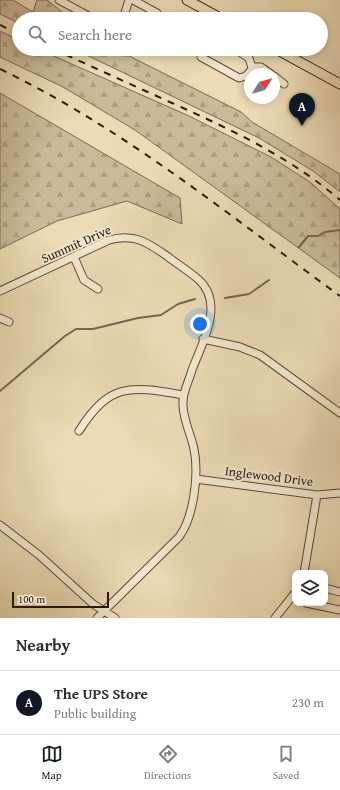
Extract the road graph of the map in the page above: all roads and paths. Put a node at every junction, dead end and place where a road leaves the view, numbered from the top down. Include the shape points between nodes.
1 (59, 0) edge
2 (130, 0) edge
3 (133, 0) edge
4 (187, 0) edge
5 (81, 12) edge
6 (126, 12) edge
7 (156, 12) edge
8 (208, 12) edge
9 (202, 56) edge
10 (246, 56) edge
11 (289, 56) edge
12 (252, 68) joint
13 (262, 68) edge
14 (244, 76) edge
15 (280, 81) edge
16 (284, 84) dead end
17 (340, 84) edge
18 (74, 257) junction
19 (98, 289) dead end
20 (0, 291) edge
21 (0, 318) edge
22 (9, 322) dead end
23 (204, 339) junction
24 (183, 395) junction
25 (340, 413) edge
26 (79, 431) dead end
27 (196, 479) junction
28 (340, 493) edge
29 (317, 495) junction
30 (0, 525) edge
31 (304, 570) edge
32 (328, 589) edge
33 (340, 592) edge
34 (292, 599) edge
35 (321, 606) edge
36 (340, 610) edge
37 (103, 612) junction
38 (97, 618) edge
39 (115, 618) edge
40 (275, 618) edge

1 - 5 street
2 - 6 street
3 - 7 street
4 - 8 main road
9 - 14 street via 239,78
10 - 12 street
11 - 17 main road
12 - 13 street
15 - 16 street
18 - 19 street via 84,280
18 - 20 street, Summit Drive
18 - 23 street, Summit Drive via 120,237 137,239 154,247 199,280 209,295 211,312
21 - 22 street
23 - 24 street, Summit Drive
23 - 25 street via 240,346 260,355
24 - 26 street via 135,389 120,391 100,403
24 - 27 street, Summit Drive via 184,417 194,451
27 - 29 street, Inglewood Drive
27 - 37 street, Summit Drive via 184,530
28 - 29 street, Inglewood Drive
29 - 31 street
30 - 37 street via 28,546
32 - 33 street
34 - 40 street
35 - 36 street
37 - 38 street, Summit Drive
37 - 39 street

